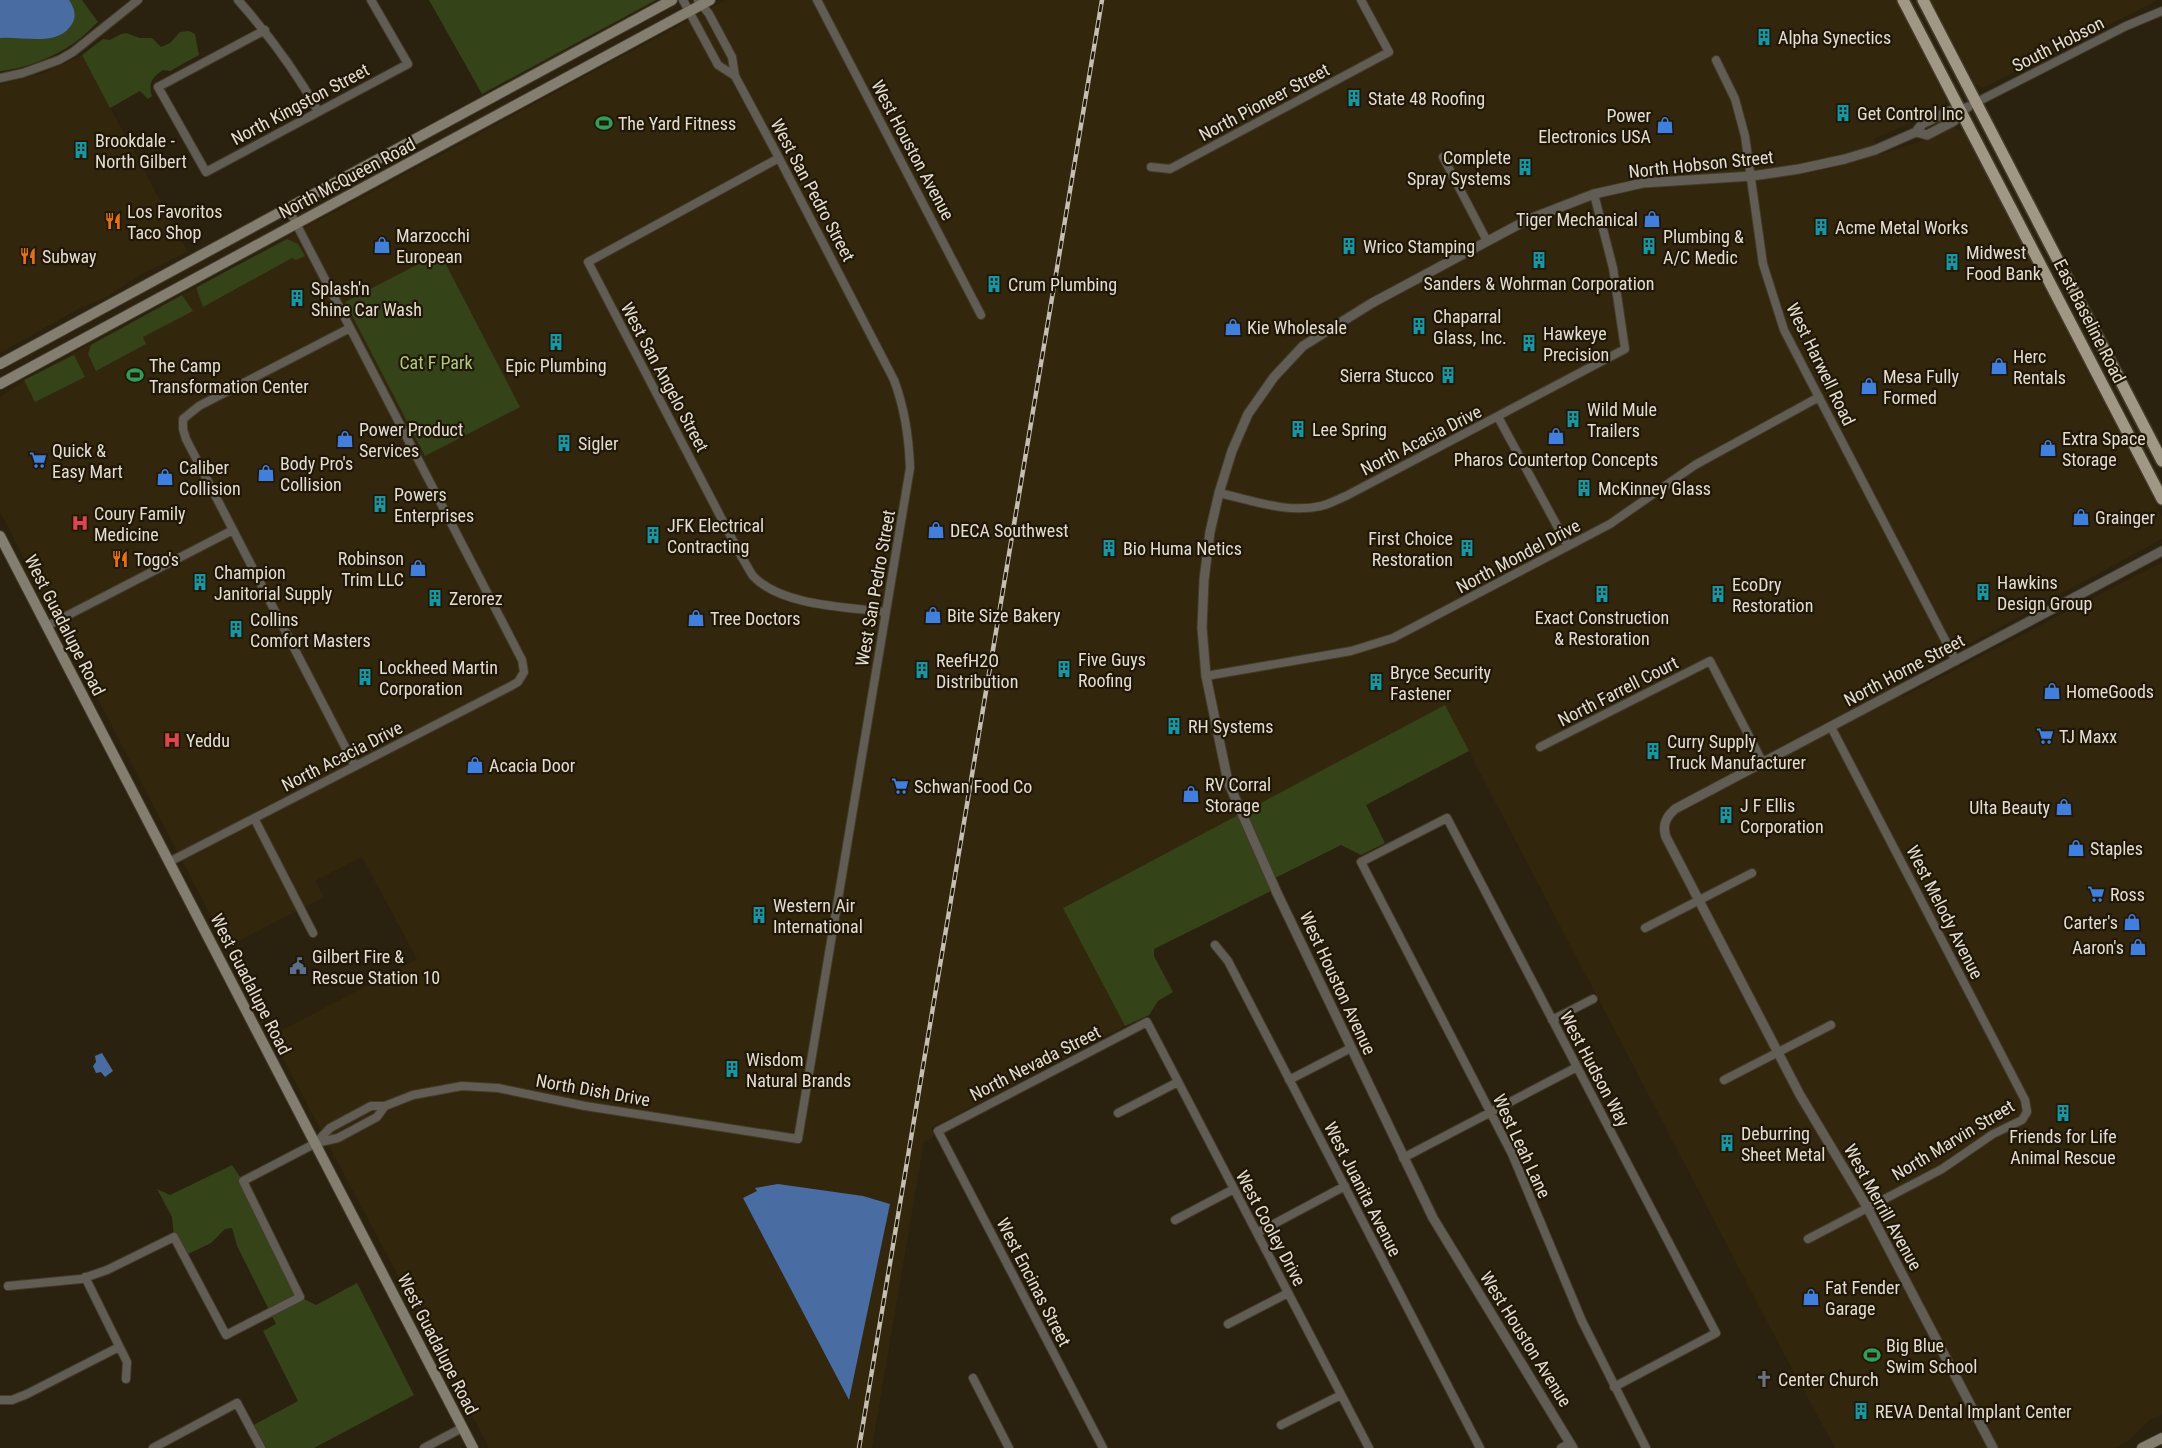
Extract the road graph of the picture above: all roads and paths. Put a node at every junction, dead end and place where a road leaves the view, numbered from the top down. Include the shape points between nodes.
1 (138, 0) edge
2 (238, 0) edge
3 (371, 0) edge
4 (672, 0) edge
5 (683, 0) edge
6 (710, 0) edge
7 (817, 0) edge
8 (1361, 0) edge
9 (1903, 0) edge
10 (1923, 0) edge
11 (699, 3) edge
12 (2162, 11) edge
13 (689, 12) junction
14 (265, 30) junction
15 (1716, 60) dead end
16 (735, 76) junction
17 (0, 78) edge
18 (1968, 107) junction
19 (318, 111) junction
20 (1443, 156) dead end
21 (780, 158) junction
22 (1151, 167) dead end
23 (1752, 176) junction
24 (1594, 194) junction
25 (288, 208) junction
26 (296, 224) junction
27 (1487, 241) junction
28 (2050, 245) junction
29 (2034, 252) junction
30 (136, 290) junction
31 (144, 306) junction
32 (981, 315) dead end
33 (350, 328) junction
34 (0, 364) edge
35 (0, 384) edge
36 (1819, 397) junction
37 (1498, 417) junction
38 (2162, 461) edge
39 (1218, 492) junction
40 (2162, 499) edge
41 (233, 530) junction
42 (0, 536) edge
43 (1568, 546) junction
44 (2162, 551) edge
45 (886, 612) junction
46 (47, 626) junction
47 (1956, 661) junction
48 (1206, 676) junction
49 (1831, 727) junction
50 (1540, 747) dead end
51 (1763, 763) junction
52 (355, 766) junction
53 (254, 818) junction
54 (1447, 818) joint
55 (1665, 822) joint
56 (169, 862) junction
57 (1752, 873) dead end
58 (1699, 900) junction
59 (1645, 928) dead end
60 (313, 933) dead end
61 (1215, 945) dead end
62 (1592, 999) dead end
63 (1552, 1020) junction
64 (1147, 1022) joint
65 (1831, 1025) dead end
66 (1351, 1048) junction
67 (1778, 1052) junction
68 (1577, 1068) junction
69 (1289, 1080) junction
70 (1724, 1080) dead end
71 (1178, 1082) junction
72 (385, 1106) junction
73 (2028, 1112) joint
74 (1118, 1113) dead end
75 (1490, 1113) junction
76 (938, 1130) joint
77 (798, 1139) joint
78 (316, 1143) junction
79 (1403, 1158) junction
80 (1345, 1186) junction
81 (1234, 1189) junction
82 (1867, 1207) junction
83 (1175, 1220) dead end
84 (1257, 1233) junction
85 (1808, 1239) dead end
86 (85, 1277) junction
87 (8, 1286) dead end
88 (1288, 1293) junction
89 (1228, 1324) dead end
90 (119, 1346) junction
91 (973, 1378) dead end
92 (126, 1379) dead end
93 (1614, 1386) junction
94 (1341, 1395) junction
95 (0, 1400) edge
96 (1281, 1425) dead end
97 (462, 1428) junction
98 (2162, 1438) edge
99 (1572, 1446) edge
100 (153, 1448) edge
101 (261, 1448) edge
102 (424, 1448) edge
103 (473, 1448) edge
104 (1009, 1448) edge
105 (1103, 1448) edge
106 (1369, 1448) edge
107 (1480, 1448) edge
108 (1561, 1448) edge
109 (1646, 1448) edge
110 (1993, 1448) edge
111 (2142, 1448) edge

1 - 17 street via 59,60
2 - 14 street
3 - 19 street, North Kingston Street via 408,64
4 - 25 main road, North McQueen Road
5 - 13 street, West San Pedro Street
6 - 11 main road, North McQueen Road
7 - 32 street, West Houston Avenue
8 - 22 street, North Pioneer Street via 1389,52 1170,169
9 - 18 main road, East Baseline Road
10 - 18 main road, East Baseline Road
11 - 13 main road, North McQueen Road
11 - 16 street, West San Pedro Street via 709,14 732,57
12 - 18 street, South Hobson via 2126,26
13 - 16 street, West San Pedro Street via 718,65
13 - 26 main road, North McQueen Road
14 - 19 street via 293,68
14 - 19 street, North Kingston Street via 158,88 206,172
15 - 23 street, West Harwell Road via 1735,99
16 - 21 street, West San Pedro Street
18 - 23 street, North Hobson Street via 1954,121 1928,135 1916,132 1845,159
18 - 28 main road, East Baseline Road
18 - 29 main road, East Baseline Road
20 - 27 street
21 - 45 street, West San Pedro Street via 894,380 903,406 910,468
21 - 45 street, West San Angelo Street via 588,262 753,575 771,590 792,599
23 - 24 street, North Hobson Street via 1642,183
23 - 36 street, West Harwell Road via 1760,244 1775,306
24 - 27 street, North Hobson Street via 1527,220
24 - 37 street, North Acacia Drive via 1613,268 1625,349
25 - 26 street
25 - 30 main road, North McQueen Road
26 - 31 main road, North McQueen Road
26 - 33 street
27 - 39 street, North Hobson Street via 1372,303 1303,346 1274,377 1248,414
28 - 29 main road
28 - 38 main road, East Baseline Road
29 - 40 main road, East Baseline Road
30 - 31 main road
30 - 34 main road, North McQueen Road
31 - 35 main road, North McQueen Road
33 - 41 street via 199,406 183,419 186,440
33 - 52 street, North Acacia Drive via 522,660 524,672 511,686
36 - 43 street, North Mondel Drive via 1710,456 1610,524
36 - 47 street, West Harwell Road
37 - 39 street, North Acacia Drive via 1322,506 1299,509 1275,506
37 - 43 street
39 - 48 street, West Houston Avenue via 1204,580 1202,628
41 - 46 street
41 - 52 street
42 - 46 main road, West Guadalupe Road
43 - 48 street, North Mondel Drive via 1384,642 1351,651
44 - 47 street, North Horne Street
45 - 77 street, West San Pedro Street
46 - 56 main road, West Guadalupe Road
47 - 49 street, North Horne Street
48 - 66 street, West Houston Avenue via 1228,782 1237,806
49 - 51 street, North Horne Street
49 - 73 street, West Melody Avenue via 2022,1093
50 - 51 street, North Farrell Court via 1710,661
51 - 55 street, North Horne Street via 1676,809
52 - 53 street, North Acacia Drive
53 - 56 street, North Acacia Drive
53 - 60 street
54 - 63 street, West Hudson Way
54 - 75 street, West Leah Lane via 1361,862
55 - 58 street, West Merrill Avenue via 1666,837
56 - 78 main road, West Guadalupe Road
57 - 58 street
58 - 59 street
58 - 67 street, West Merrill Avenue
61 - 69 street, West Juanita Avenue via 1228,961
62 - 63 street
63 - 68 street, West Hudson Way
64 - 71 street, West Cooley Drive
64 - 76 street, North Nevada Street
65 - 67 street
66 - 69 street
66 - 79 street, West Houston Avenue
67 - 70 street
67 - 82 street, West Merrill Avenue
68 - 75 street
68 - 93 street, West Hudson Way via 1716,1333
69 - 80 street, West Juanita Avenue
71 - 74 street
71 - 81 street, West Cooley Drive
72 - 77 street, North Dish Drive via 445,1088 498,1088 585,1106
72 - 78 street, North Dish Drive via 377,1117 338,1138
72 - 78 street, North Dish Drive via 371,1106 330,1128
73 - 82 street, North Marvin Street via 2022,1120 1993,1134 1942,1169
75 - 79 street
75 - 93 street, West Leah Lane via 1512,1154 1582,1321
76 - 105 street, West Encinas Street
78 - 86 street via 243,1181 300,1298 226,1335 174,1237 107,1270
78 - 97 main road, West Guadalupe Road
79 - 99 street, West Houston Avenue via 1442,1234
80 - 84 street
80 - 107 street, West Juanita Avenue
81 - 83 street
81 - 84 street, West Cooley Drive
82 - 85 street, North Marvin Street
82 - 110 street, West Merrill Avenue
84 - 88 street, West Cooley Drive
86 - 87 street
86 - 90 street
88 - 89 street
88 - 94 street, West Cooley Drive
90 - 92 street via 127,1362
90 - 95 street via 27,1394 12,1400
91 - 104 street
93 - 109 street, West Leah Lane
94 - 96 street
94 - 106 street, West Cooley Drive
97 - 102 street
97 - 103 main road, West Guadalupe Road
98 - 111 main road
99 - 108 street
100 - 101 street via 237,1403

